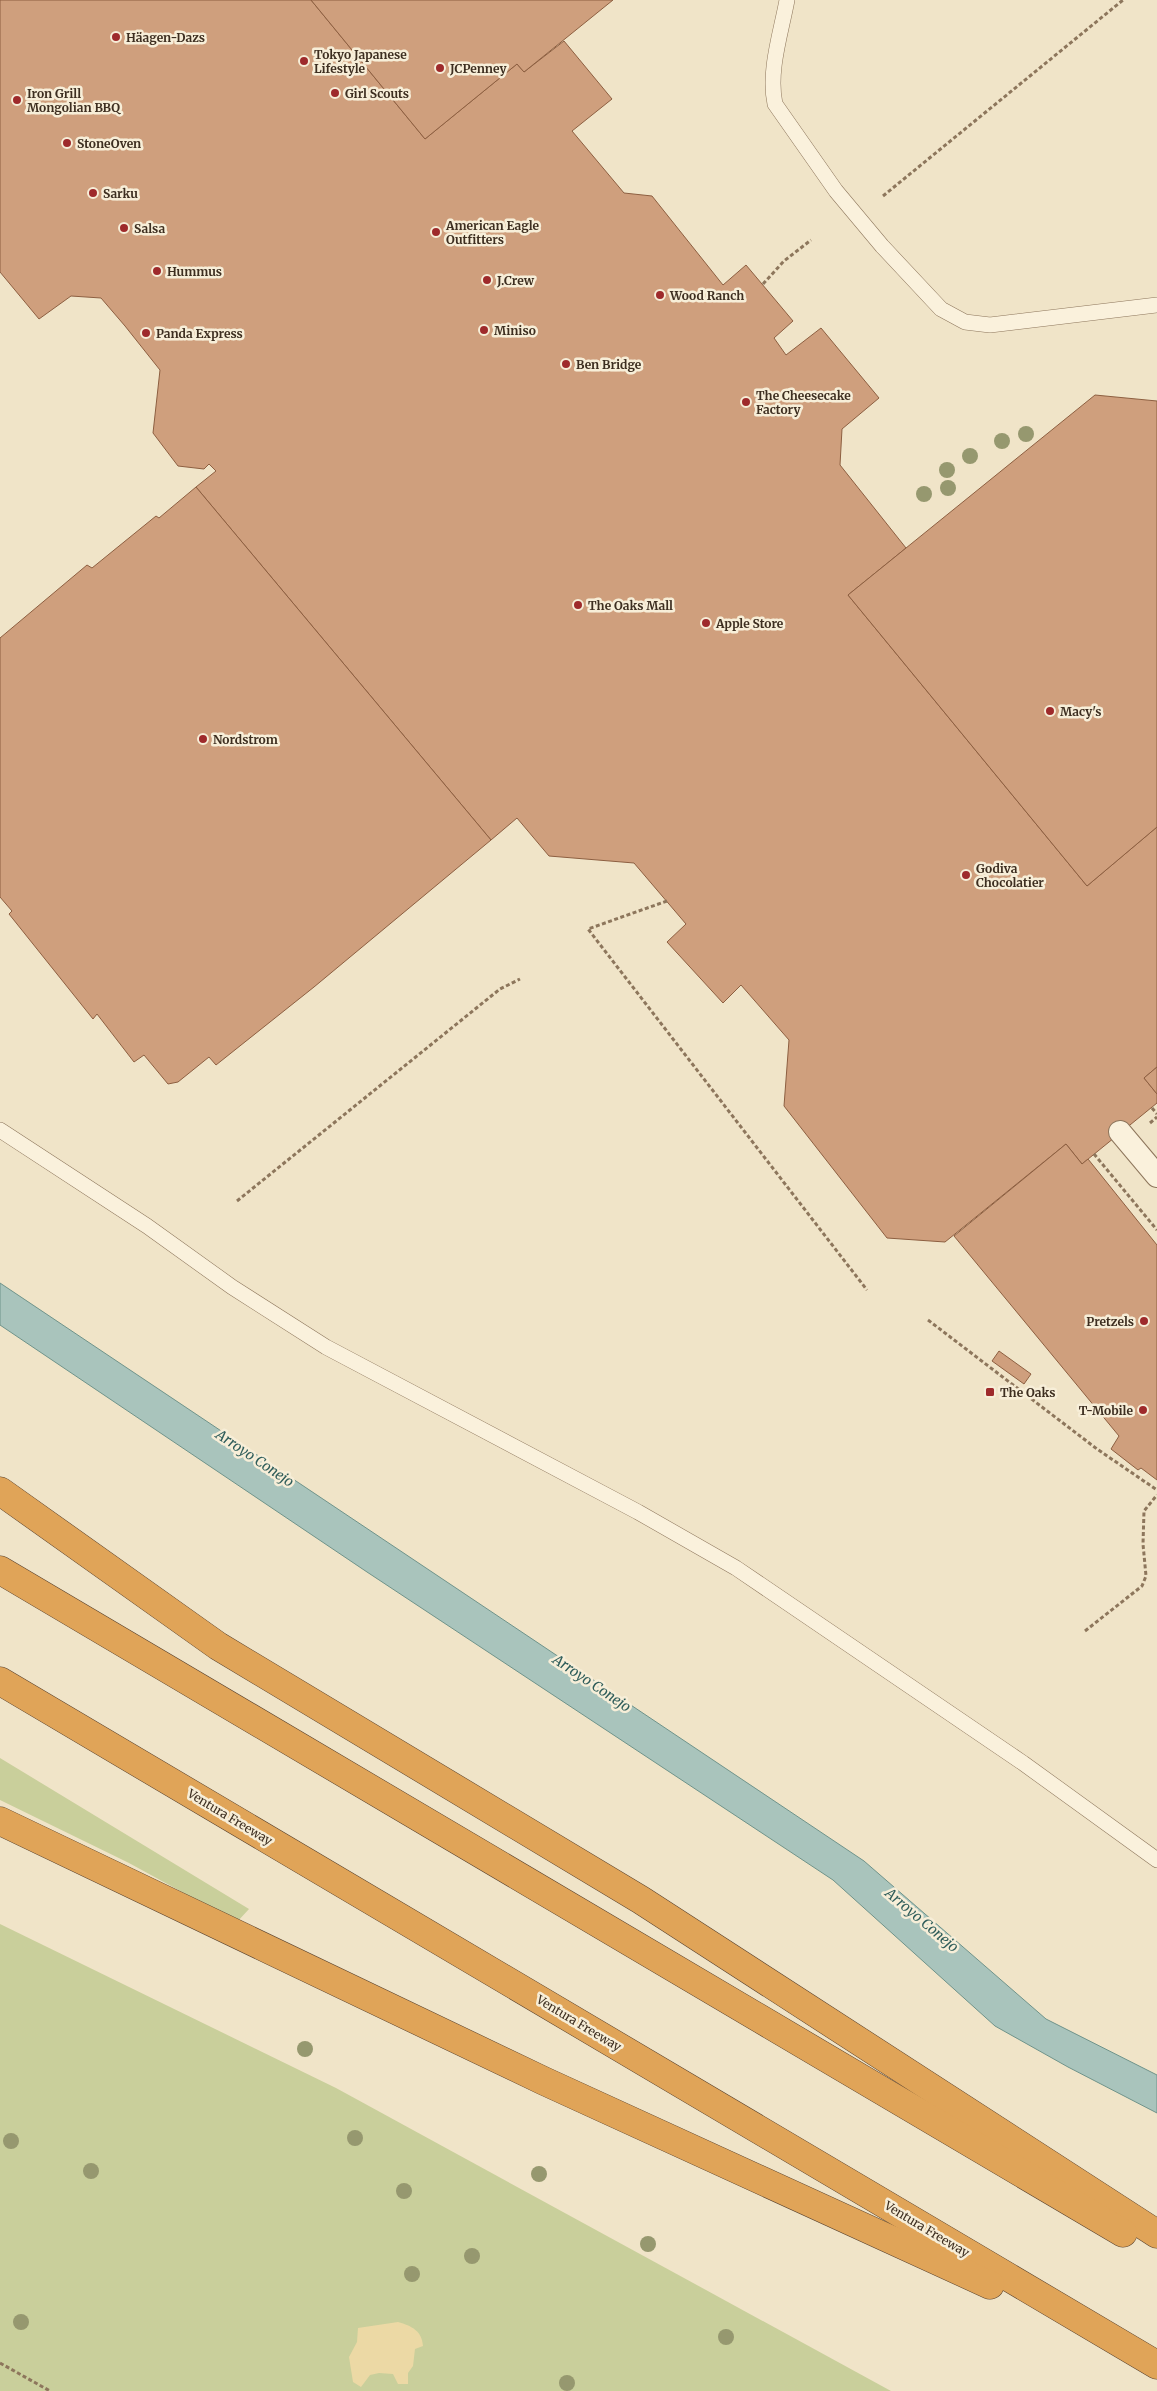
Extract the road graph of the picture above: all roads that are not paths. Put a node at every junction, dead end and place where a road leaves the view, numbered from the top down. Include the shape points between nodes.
1 (787, 0) edge
2 (1157, 305) edge
3 (0, 1130) edge
4 (1120, 1132) dead end
5 (1157, 1176) edge
6 (0, 1491) edge
7 (0, 1570) edge
8 (0, 1681) edge
9 (0, 1821) edge
10 (1157, 1860) edge
11 (1157, 2234) edge
12 (1157, 2253) edge
13 (1123, 2345) junction
14 (1157, 2366) edge

1 - 2 lane via 774,71 772,90 775,104 836,191 941,308 965,322 990,325
3 - 10 lane via 326,1347 638,1512 736,1568 1015,1758
4 - 5 street
6 - 11 highway via 218,1646 641,1900
7 - 12 highway
8 - 13 highway, Ventura Freeway
9 - 13 highway via 544,2081
13 - 14 highway, Ventura Freeway

